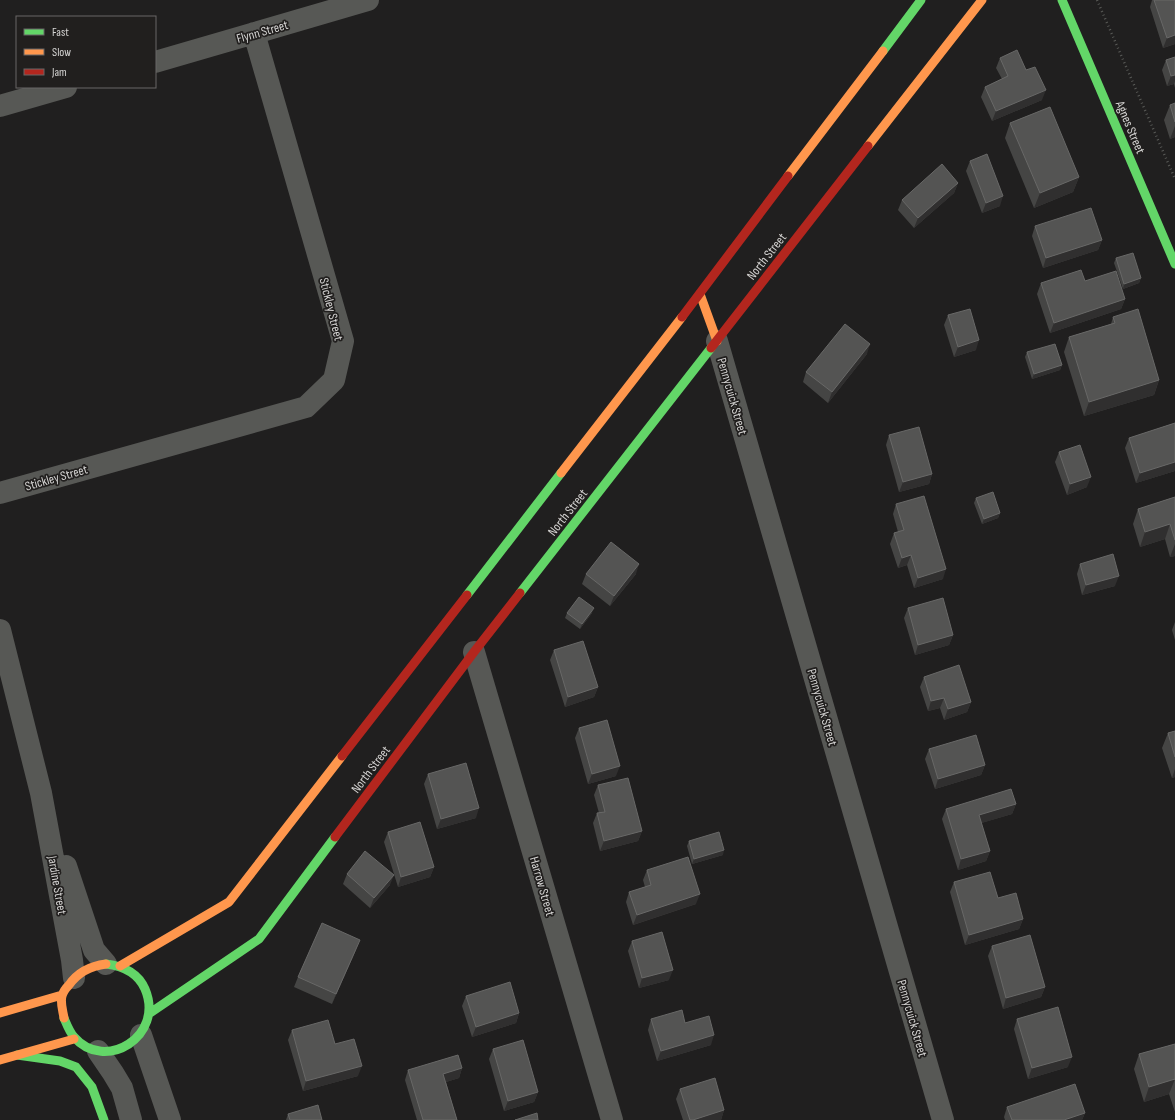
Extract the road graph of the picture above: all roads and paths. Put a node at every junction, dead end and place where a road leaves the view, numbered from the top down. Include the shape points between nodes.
1 (368, 0) edge
2 (921, 0) edge
3 (982, 0) edge
4 (1062, 0) edge
5 (1097, 0) edge
6 (254, 33) junction
7 (156, 62) edge
8 (63, 88) edge
9 (0, 106) edge
10 (1175, 179) edge
11 (1175, 264) edge
12 (700, 294) junction
13 (717, 341) junction
14 (0, 493) edge
15 (0, 630) edge
16 (474, 652) junction
17 (41, 793) junction
18 (113, 965) junction
19 (68, 986) junction
20 (0, 1013) edge
21 (150, 1013) junction
22 (141, 1035) junction
23 (74, 1039) junction
24 (98, 1051) junction
25 (17, 1055) junction
26 (0, 1060) edge
27 (104, 1120) edge
28 (131, 1120) edge
29 (170, 1120) edge
30 (612, 1120) edge
31 (943, 1120) edge

1 - 6 street, Flynn Street
2 - 12 main road
3 - 13 main road, North Street
4 - 11 main road, Agnes Street
5 - 10 path
6 - 7 street, Flynn Street
6 - 14 street, Stickley Street via 343,341 334,380 306,407
8 - 9 street
12 - 13 main road, Pennycuick Street
12 - 18 main road via 229,902
13 - 16 main road, North Street
13 - 31 street, Pennycuick Street
15 - 17 street, Jardine Street
16 - 21 main road, North Street via 259,939
16 - 30 street, Harrow Street
17 - 18 street, Jardine Street via 94,950
17 - 19 street, Jardine Street via 72,960
18 - 19 main road via 94,965 83,970
18 - 21 main road via 133,973 143,984 149,998
19 - 20 main road
19 - 23 main road via 62,1016
21 - 22 main road
22 - 24 main road via 122,1048
22 - 29 street
23 - 24 main road
23 - 25 main road
24 - 28 street via 122,1088
25 - 26 main road
25 - 27 main road via 60,1060 76,1067 92,1087

